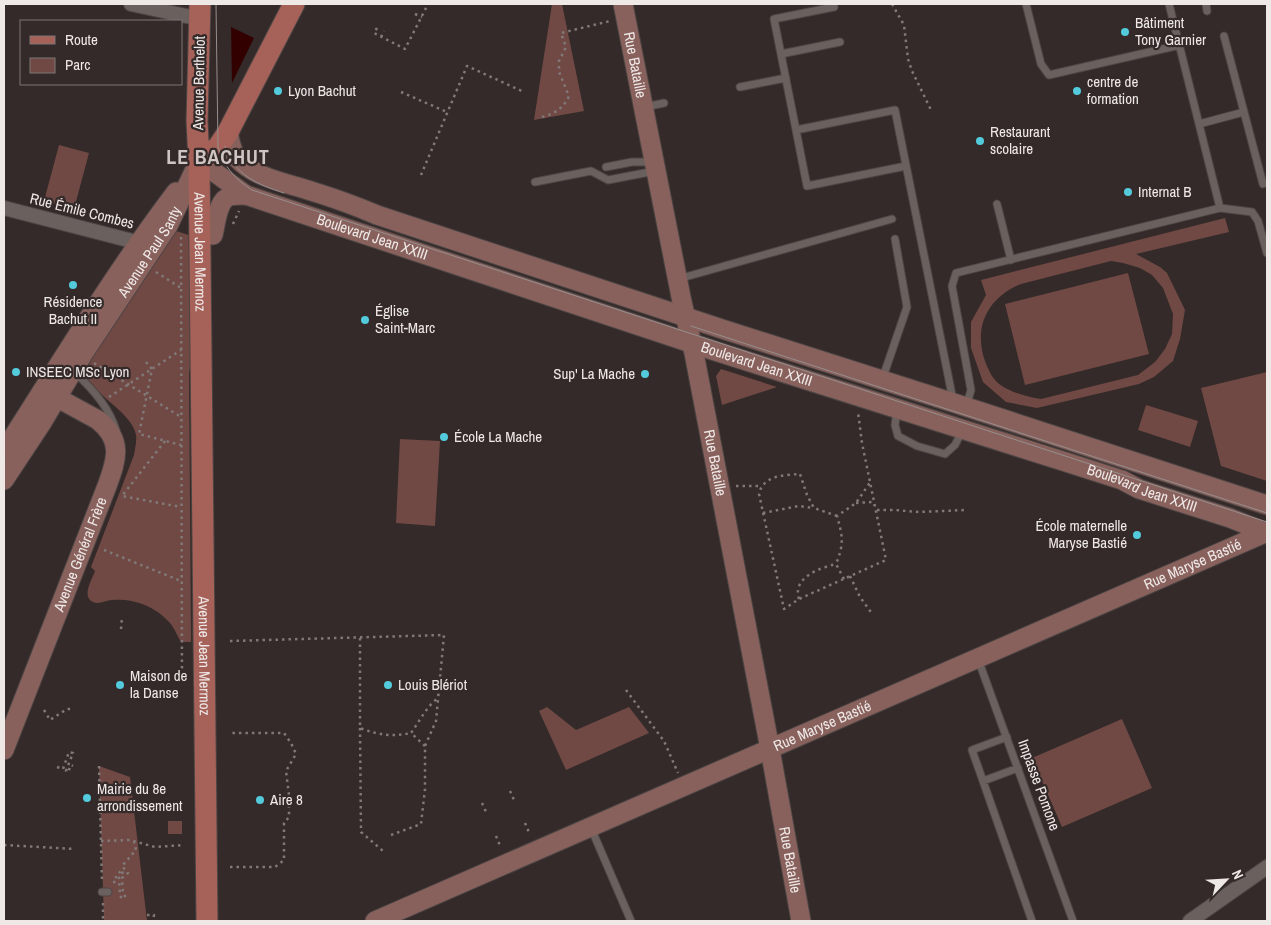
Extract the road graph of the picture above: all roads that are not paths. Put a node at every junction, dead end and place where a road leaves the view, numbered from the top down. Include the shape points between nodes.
1 (131, 4) edge
2 (294, 4) edge
3 (1026, 4) edge
4 (1169, 4) edge
5 (834, 7) dead end
6 (625, 10) edge
7 (200, 11) edge
8 (1224, 36) dead end
9 (840, 42) dead end
10 (1180, 45) junction
11 (781, 54) junction
12 (786, 78) junction
13 (740, 87) dead end
14 (664, 103) dead end
15 (644, 107) junction
16 (1244, 112) junction
17 (1199, 124) junction
18 (796, 130) junction
19 (228, 132) junction
20 (199, 161) junction
21 (656, 166) junction
22 (906, 166) junction
23 (606, 167) dead end
24 (256, 172) junction
25 (535, 182) dead end
26 (1263, 184) dead end
27 (243, 202) junction
28 (997, 204) dead end
29 (4, 208) edge
30 (1220, 208) junction
31 (892, 219) dead end
32 (222, 232) junction
33 (895, 239) dead end
34 (146, 246) junction
35 (1267, 253) edge
36 (1011, 260) junction
37 (678, 279) junction
38 (686, 318) junction
39 (691, 343) junction
40 (66, 367) junction
41 (882, 380) junction
42 (50, 394) junction
43 (960, 405) junction
44 (897, 408) junction
45 (962, 429) junction
46 (116, 445) junction
47 (4, 451) edge
48 (4, 480) edge
49 (1267, 505) edge
50 (1267, 532) edge
51 (978, 658) junction
52 (1007, 737) junction
53 (770, 749) junction
54 (4, 750) edge
55 (1018, 768) junction
56 (983, 781) junction
57 (590, 827) junction
58 (1267, 867) edge
59 (207, 921) edge
60 (216, 921) edge
61 (376, 921) edge
62 (631, 921) edge
63 (801, 921) edge
64 (1032, 921) edge
65 (1073, 921) edge
66 (1191, 921) edge

1 - 7 street
2 - 19 main road
3 - 10 lane via 1042,64 1049,75
4 - 10 lane
5 - 11 lane via 774,19
6 - 15 main road, Rue Bataille
7 - 20 main road, Avenue Berthelot
8 - 16 lane
9 - 11 lane
10 - 17 lane
11 - 12 lane
12 - 13 lane
12 - 18 lane
14 - 15 lane
15 - 21 main road, Rue Bataille
16 - 17 lane
16 - 26 lane
17 - 30 lane
18 - 22 lane via 895,110
18 - 22 lane via 807,186
19 - 20 main road via 218,147
19 - 24 main road, Boulevard Jean XXIII via 237,158
20 - 24 main road, Boulevard Jean XXIII
20 - 27 main road, Boulevard Jean XXIII
20 - 32 main road, Avenue Jean Mermoz
20 - 34 main road, Avenue Paul Santy via 156,219
20 - 59 main road, Avenue Jean Mermoz
21 - 23 lane via 632,162
21 - 25 lane via 608,180 591,171
21 - 37 main road, Rue Bataille
22 - 43 lane
24 - 38 main road, Boulevard Jean XXIII
27 - 32 main road via 231,196 224,199 220,205
27 - 39 main road, Boulevard Jean XXIII
28 - 36 lane
29 - 34 street, Rue Émile Combes
30 - 35 lane via 1252,212 1258,220
30 - 36 lane
31 - 37 lane
32 - 60 main road, Avenue Jean Mermoz
33 - 41 lane via 907,307
34 - 40 main road, Avenue Paul Santy
36 - 43 lane via 956,273 952,286 971,390
37 - 38 main road, Rue Bataille
38 - 39 main road, Rue Bataille
38 - 41 main road, Boulevard Jean XXIII
39 - 44 main road, Boulevard Jean XXIII
39 - 53 main road, Rue Bataille
40 - 42 main road, Avenue Paul Santy
40 - 46 lane via 105,406 117,434
41 - 43 main road, Boulevard Jean XXIII
42 - 46 main road via 98,420 112,434
42 - 47 main road, Avenue Paul Santy
42 - 48 main road, Avenue Paul Santy
43 - 49 main road, Boulevard Jean XXIII
44 - 45 main road, Boulevard Jean XXIII
44 - 45 lane via 895,425 898,436 917,446 945,454 956,445
45 - 50 main road, Boulevard Jean XXIII via 1122,480 1138,489
46 - 54 main road, Avenue Général Frère via 108,486
50 - 51 main road, Rue Maryse Bastié
51 - 52 lane, Impasse Pomone
51 - 53 main road, Rue Maryse Bastié
52 - 55 lane, Impasse Pomone
52 - 56 lane via 972,750
53 - 57 main road, Rue Maryse Bastié
53 - 63 main road, Rue Bataille
55 - 56 lane
55 - 65 lane, Impasse Pomone
56 - 64 lane
57 - 61 main road, Rue Maryse Bastié
57 - 62 lane
58 - 66 street

